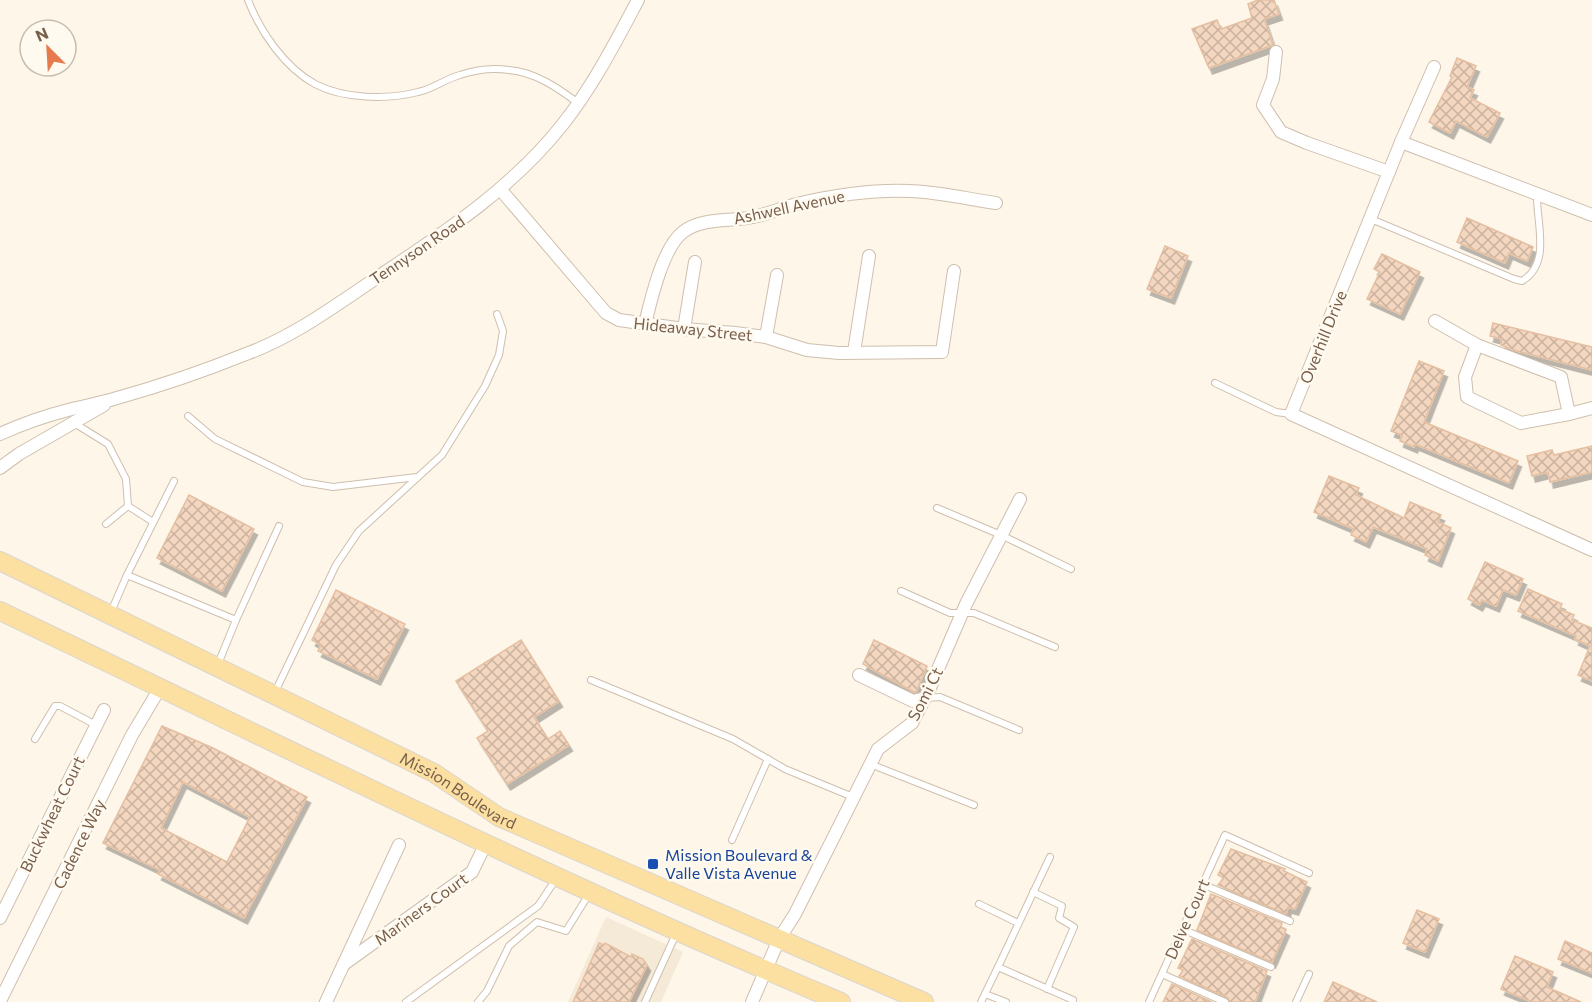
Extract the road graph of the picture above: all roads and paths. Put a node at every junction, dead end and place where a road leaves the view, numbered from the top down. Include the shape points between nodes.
1 (248, 0) edge
2 (638, 0) edge
3 (1276, 52) dead end
4 (1434, 67) dead end
5 (578, 103) junction
6 (1401, 142) junction
7 (1389, 172) junction
8 (500, 189) junction
9 (1537, 194) junction
10 (996, 203) dead end
11 (1592, 215) edge
12 (1371, 219) junction
13 (869, 256) dead end
14 (694, 262) dead end
15 (954, 271) dead end
16 (777, 275) dead end
17 (497, 314) dead end
18 (1435, 321) dead end
19 (645, 324) junction
20 (684, 329) junction
21 (766, 338) junction
22 (1477, 345) junction
23 (854, 352) junction
24 (1215, 383) dead end
25 (116, 399) junction
26 (1592, 408) edge
27 (1291, 414) junction
28 (1569, 414) junction
29 (188, 416) dead end
30 (74, 423) junction
31 (0, 434) edge
32 (0, 468) edge
33 (417, 477) junction
34 (174, 480) dead end
35 (1020, 499) dead end
36 (128, 506) junction
37 (938, 508) dead end
38 (153, 522) junction
39 (106, 524) dead end
40 (279, 526) dead end
41 (1001, 535) junction
42 (1592, 550) edge
43 (0, 561) edge
44 (1071, 569) dead end
45 (127, 574) junction
46 (901, 591) dead end
47 (0, 611) edge
48 (963, 612) junction
49 (110, 615) junction
50 (236, 620) junction
51 (1055, 647) dead end
52 (217, 667) junction
53 (859, 675) dead end
54 (591, 681) dead end
55 (160, 688) junction
56 (273, 695) junction
57 (925, 698) junction
58 (104, 710) dead end
59 (96, 725) junction
60 (1019, 730) dead end
61 (35, 739) dead end
62 (768, 759) junction
63 (870, 764) junction
64 (853, 797) junction
65 (974, 805) dead end
66 (732, 840) dead end
67 (486, 843) junction
68 (399, 845) dead end
69 (1050, 857) dead end
70 (1309, 873) dead end
71 (558, 876) junction
72 (1202, 884) junction
73 (591, 891) junction
74 (1033, 892) junction
75 (979, 904) dead end
76 (0, 918) edge
77 (1290, 921) dead end
78 (1018, 923) junction
79 (1182, 929) junction
80 (678, 931) junction
81 (779, 939) junction
82 (344, 964) junction
83 (998, 967) junction
84 (1271, 967) dead end
85 (764, 970) junction
86 (1162, 974) junction
87 (1310, 974) dead end
88 (1047, 989) junction
89 (985, 994) junction
90 (0, 1001) edge
91 (326, 1002) edge
92 (406, 1002) edge
93 (478, 1002) edge
94 (645, 1002) edge
95 (752, 1002) edge
96 (841, 1002) edge
97 (924, 1002) edge
98 (981, 1002) edge
99 (1006, 1002) edge
100 (1072, 1002) edge
101 (1149, 1002) edge
102 (1224, 1002) edge
103 (1296, 1002) edge

1 - 5 lane via 258,23 283,56 305,77 333,90 390,97 418,92 470,72 508,69 548,82
2 - 5 street, Tennyson Road
3 - 7 street via 1273,79 1263,105 1281,132
4 - 6 street, Overhill Drive
5 - 8 street, Tennyson Road via 547,143
6 - 7 street, Overhill Drive
6 - 9 street
7 - 12 street, Overhill Drive
8 - 19 street, Hideaway Street via 606,313 619,320
8 - 25 street, Tennyson Road via 445,231 294,332 247,354
9 - 11 street
9 - 12 lane via 1541,252 1533,273 1522,281
10 - 19 street, Ashwell Avenue via 910,191 840,195 752,218 692,226 674,240 654,288
12 - 27 street, Overhill Drive
13 - 23 street
14 - 20 street
15 - 23 street, Hideaway Street via 942,352
16 - 21 street
17 - 33 lane via 503,331 499,355 485,386 442,455
18 - 22 street
19 - 20 street, Hideaway Street
20 - 21 street, Hideaway Street
21 - 23 street, Hideaway Street via 807,350
22 - 28 street via 1561,377
22 - 28 street via 1465,377 1467,397 1521,423
24 - 27 lane via 1276,412
25 - 30 street, Tennyson Road
25 - 31 street, Tennyson Road via 67,410
26 - 28 street
27 - 42 street
29 - 33 lane via 215,439 303,482 333,487
30 - 32 street, Tennyson Road
30 - 36 lane via 108,444 126,479
33 - 56 lane via 359,531 336,565
34 - 38 lane
35 - 41 street, Somi Ct
36 - 38 lane
36 - 39 lane
37 - 41 lane
38 - 45 lane
40 - 50 lane
41 - 44 lane
41 - 48 street, Somi Ct
43 - 49 main road, Mission Boulevard
45 - 49 lane
45 - 50 lane
46 - 48 lane via 950,613
47 - 55 main road, Mission Boulevard
48 - 51 lane
48 - 57 street, Somi Ct
49 - 52 main road, Mission Boulevard
50 - 52 lane
52 - 56 main road, Mission Boulevard
53 - 57 street via 913,701
54 - 62 lane via 734,739
55 - 67 main road, Mission Boulevard
55 - 90 street, Cadence Way via 132,735
56 - 81 main road, Mission Boulevard via 434,773 500,817
57 - 60 lane via 940,696
57 - 63 street, Somi Ct via 912,723 878,749
58 - 59 street, Buckwheat Court
59 - 61 lane via 55,706
59 - 76 street, Buckwheat Court
62 - 64 lane
62 - 66 lane
63 - 64 street, Somi Ct
63 - 65 lane
64 - 81 street, Somi Ct
67 - 71 main road, Mission Boulevard
67 - 82 street, Mariners Court via 472,872
68 - 82 street, Mariners Court
69 - 74 lane
70 - 72 lane, Delve Court via 1225,835
71 - 73 main road, Mission Boulevard
71 - 92 lane via 538,906
72 - 77 lane
72 - 79 lane, Delve Court
73 - 80 main road, Mission Boulevard
73 - 93 lane via 566,931 537,922 509,946
74 - 78 lane
74 - 88 lane via 1062,906 1059,918 1074,927
75 - 78 lane
78 - 83 lane
79 - 84 lane
79 - 86 lane, Delve Court
80 - 85 main road, Mission Boulevard
80 - 94 lane
81 - 85 street, Somi Ct
81 - 97 main road, Mission Boulevard
82 - 91 street, Mariners Court
83 - 88 lane
83 - 89 lane
85 - 95 street, Somi Ct
85 - 96 main road, Mission Boulevard
86 - 101 lane, Delve Court
86 - 102 lane
87 - 103 lane
88 - 100 lane
89 - 98 lane
89 - 99 lane

